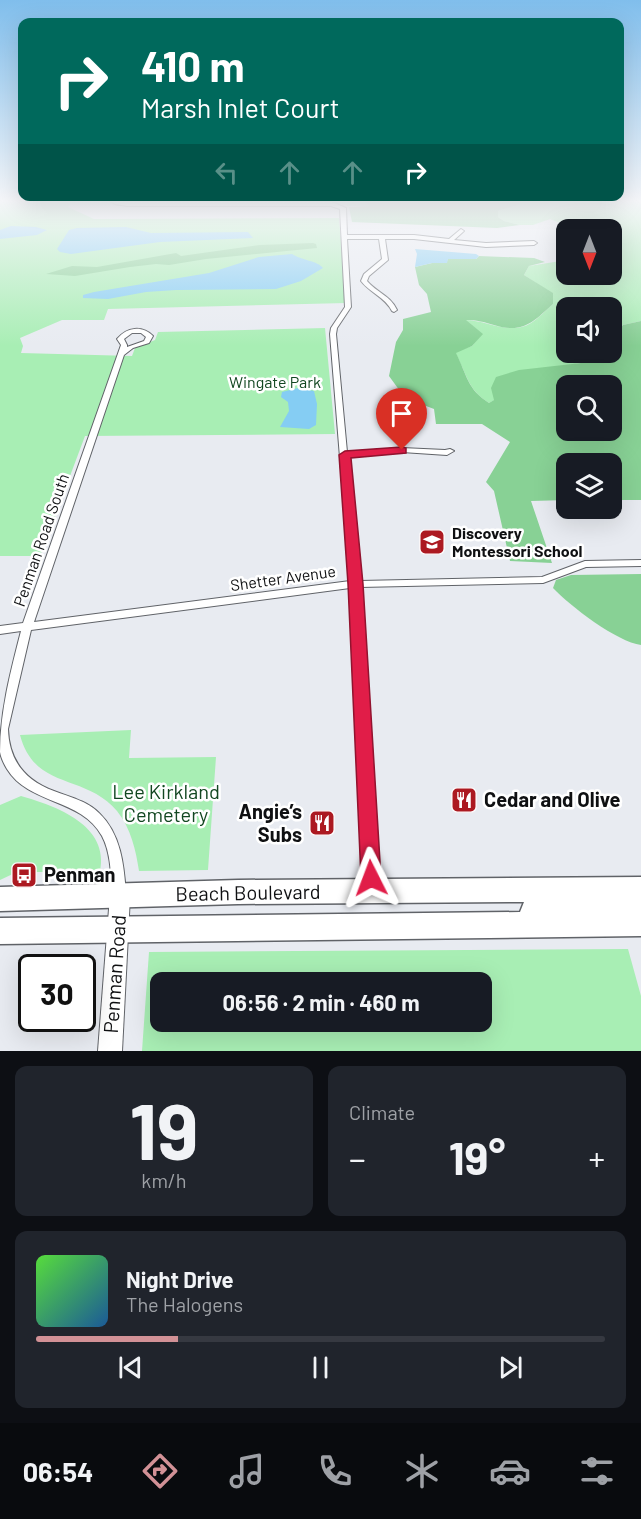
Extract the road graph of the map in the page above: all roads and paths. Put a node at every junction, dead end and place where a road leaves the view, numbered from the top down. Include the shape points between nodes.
1 (345, 248) edge
2 (384, 248) edge
3 (394, 310) dead end
4 (122, 342) junction
5 (136, 345) junction
6 (120, 355) junction
7 (450, 451) dead end
8 (345, 455) junction
9 (641, 563) edge
10 (355, 584) junction
11 (27, 627) junction
12 (0, 630) edge
13 (372, 891) junction
14 (120, 897) junction
15 (0, 899) edge
16 (638, 907) edge
17 (530, 924) junction
18 (118, 928) junction
19 (0, 931) edge
20 (110, 1051) edge

1 - 8 street via 348,307 333,334
2 - 3 street via 386,260 364,280 389,299
4 - 5 street
4 - 5 street via 125,333 143,331 150,336 147,342
4 - 6 street, Penman Road South
5 - 6 street
6 - 11 street, Penman Road South
7 - 8 street
8 - 10 street
9 - 10 street, Shetter Avenue via 585,564 543,580
10 - 11 street, Shetter Avenue
10 - 13 street
11 - 12 street, Shetter Avenue
11 - 14 street, Penman Road South via 2,729 2,744 15,772 25,781 38,790 78,804 101,823 113,846
13 - 14 highway, Beach Boulevard
13 - 16 highway, Beach Boulevard
14 - 15 highway, Beach Boulevard
14 - 18 street, Penman Road
16 - 17 highway
16 - 17 highway via 534,907
17 - 18 highway
18 - 19 highway
18 - 20 street, Penman Road

